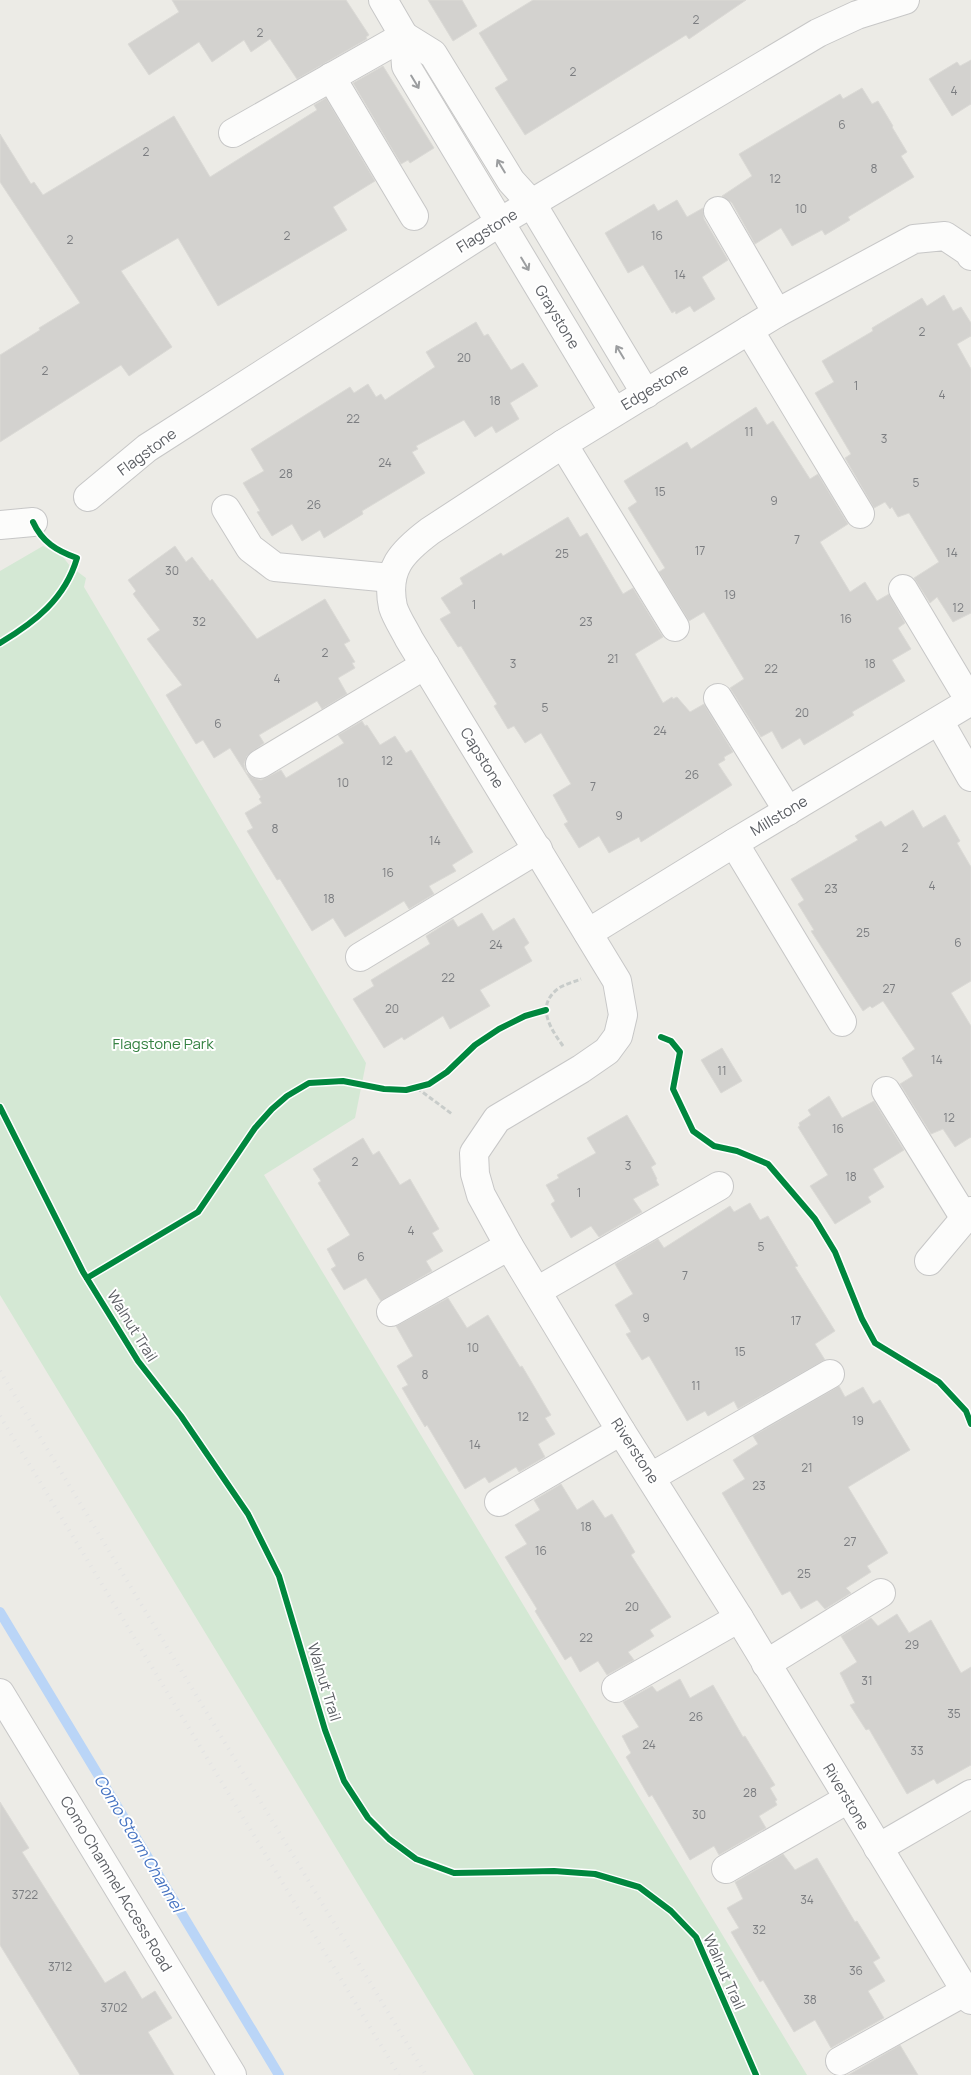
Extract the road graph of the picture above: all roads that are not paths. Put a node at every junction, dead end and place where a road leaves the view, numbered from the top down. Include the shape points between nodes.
1 (383, 0) edge
2 (905, 0) edge
3 (404, 36) junction
4 (331, 77) junction
5 (233, 132) dead end
6 (532, 204) junction
7 (718, 211) dead end
8 (414, 216) dead end
9 (500, 222) junction
10 (971, 256) edge
11 (777, 313) junction
12 (749, 330) junction
13 (646, 394) junction
14 (614, 412) junction
15 (564, 444) junction
16 (88, 497) dead end
17 (226, 509) dead end
18 (860, 514) dead end
19 (32, 522) dead end
20 (0, 525) edge
21 (391, 578) junction
22 (903, 589) dead end
23 (675, 627) dead end
24 (425, 665) junction
25 (718, 698) dead end
26 (971, 701) edge
27 (939, 721) junction
28 (260, 764) dead end
29 (971, 777) edge
30 (788, 811) junction
31 (734, 843) junction
32 (538, 849) junction
33 (588, 933) junction
34 (360, 957) dead end
35 (842, 1022) dead end
36 (886, 1092) dead end
37 (720, 1186) dead end
38 (968, 1214) edge
39 (509, 1246) junction
40 (928, 1261) dead end
41 (537, 1291) junction
42 (392, 1312) dead end
43 (830, 1374) dead end
44 (621, 1431) junction
45 (651, 1477) junction
46 (499, 1502) dead end
47 (881, 1593) dead end
48 (739, 1618) junction
49 (766, 1664) junction
50 (616, 1688) dead end
51 (0, 1693) edge
52 (971, 1794) edge
53 (848, 1799) junction
54 (878, 1848) junction
55 (726, 1869) dead end
56 (968, 1995) edge
57 (840, 2061) dead end
58 (232, 2075) edge

1 - 3 street
2 - 6 street, Flagstone via 857,15 818,33
3 - 4 street
6 -> 3 street via 511,182 433,54
3 -> 9 street, Graystone via 406,66
4 - 5 street
4 - 8 street
6 - 9 street, Flagstone
13 -> 6 street
7 - 11 street
9 -> 14 street, Graystone
9 - 16 street, Flagstone via 147,448
10 - 11 street, Edgestone via 945,236 914,239
11 - 12 street, Edgestone
12 - 13 street, Edgestone
12 - 18 street
13 - 14 street, Edgestone
14 - 15 street, Edgestone
15 - 21 street, Edgestone via 412,545 399,559
15 - 23 street
17 - 21 street via 250,548 275,567
19 - 20 street
21 - 24 street, Capstone via 394,608
22 - 26 street
24 - 28 street
24 - 32 street, Capstone
25 - 30 street
26 - 27 street, Millstone
27 - 29 street
27 - 30 street, Millstone
30 - 31 street, Millstone
31 - 33 street, Millstone
31 - 35 street
32 - 33 street, Capstone
32 - 34 street
33 - 39 street, Riverstone via 617,980 623,1015 618,1036 607,1051 581,1069 497,1119 474,1153 481,1195
36 - 38 street
37 - 41 street
38 - 40 street
39 - 41 street, Riverstone
39 - 42 street
41 - 44 street, Riverstone
43 - 45 street
44 - 45 street, Riverstone
44 - 46 street
45 - 48 street, Riverstone
47 - 49 street
48 - 49 street, Riverstone
48 - 50 street
49 - 53 street, Riverstone
51 - 58 street, Como Chammel Access Road
52 - 54 street
53 - 54 street, Riverstone
53 - 55 street
54 - 56 street, Riverstone
56 - 57 street

